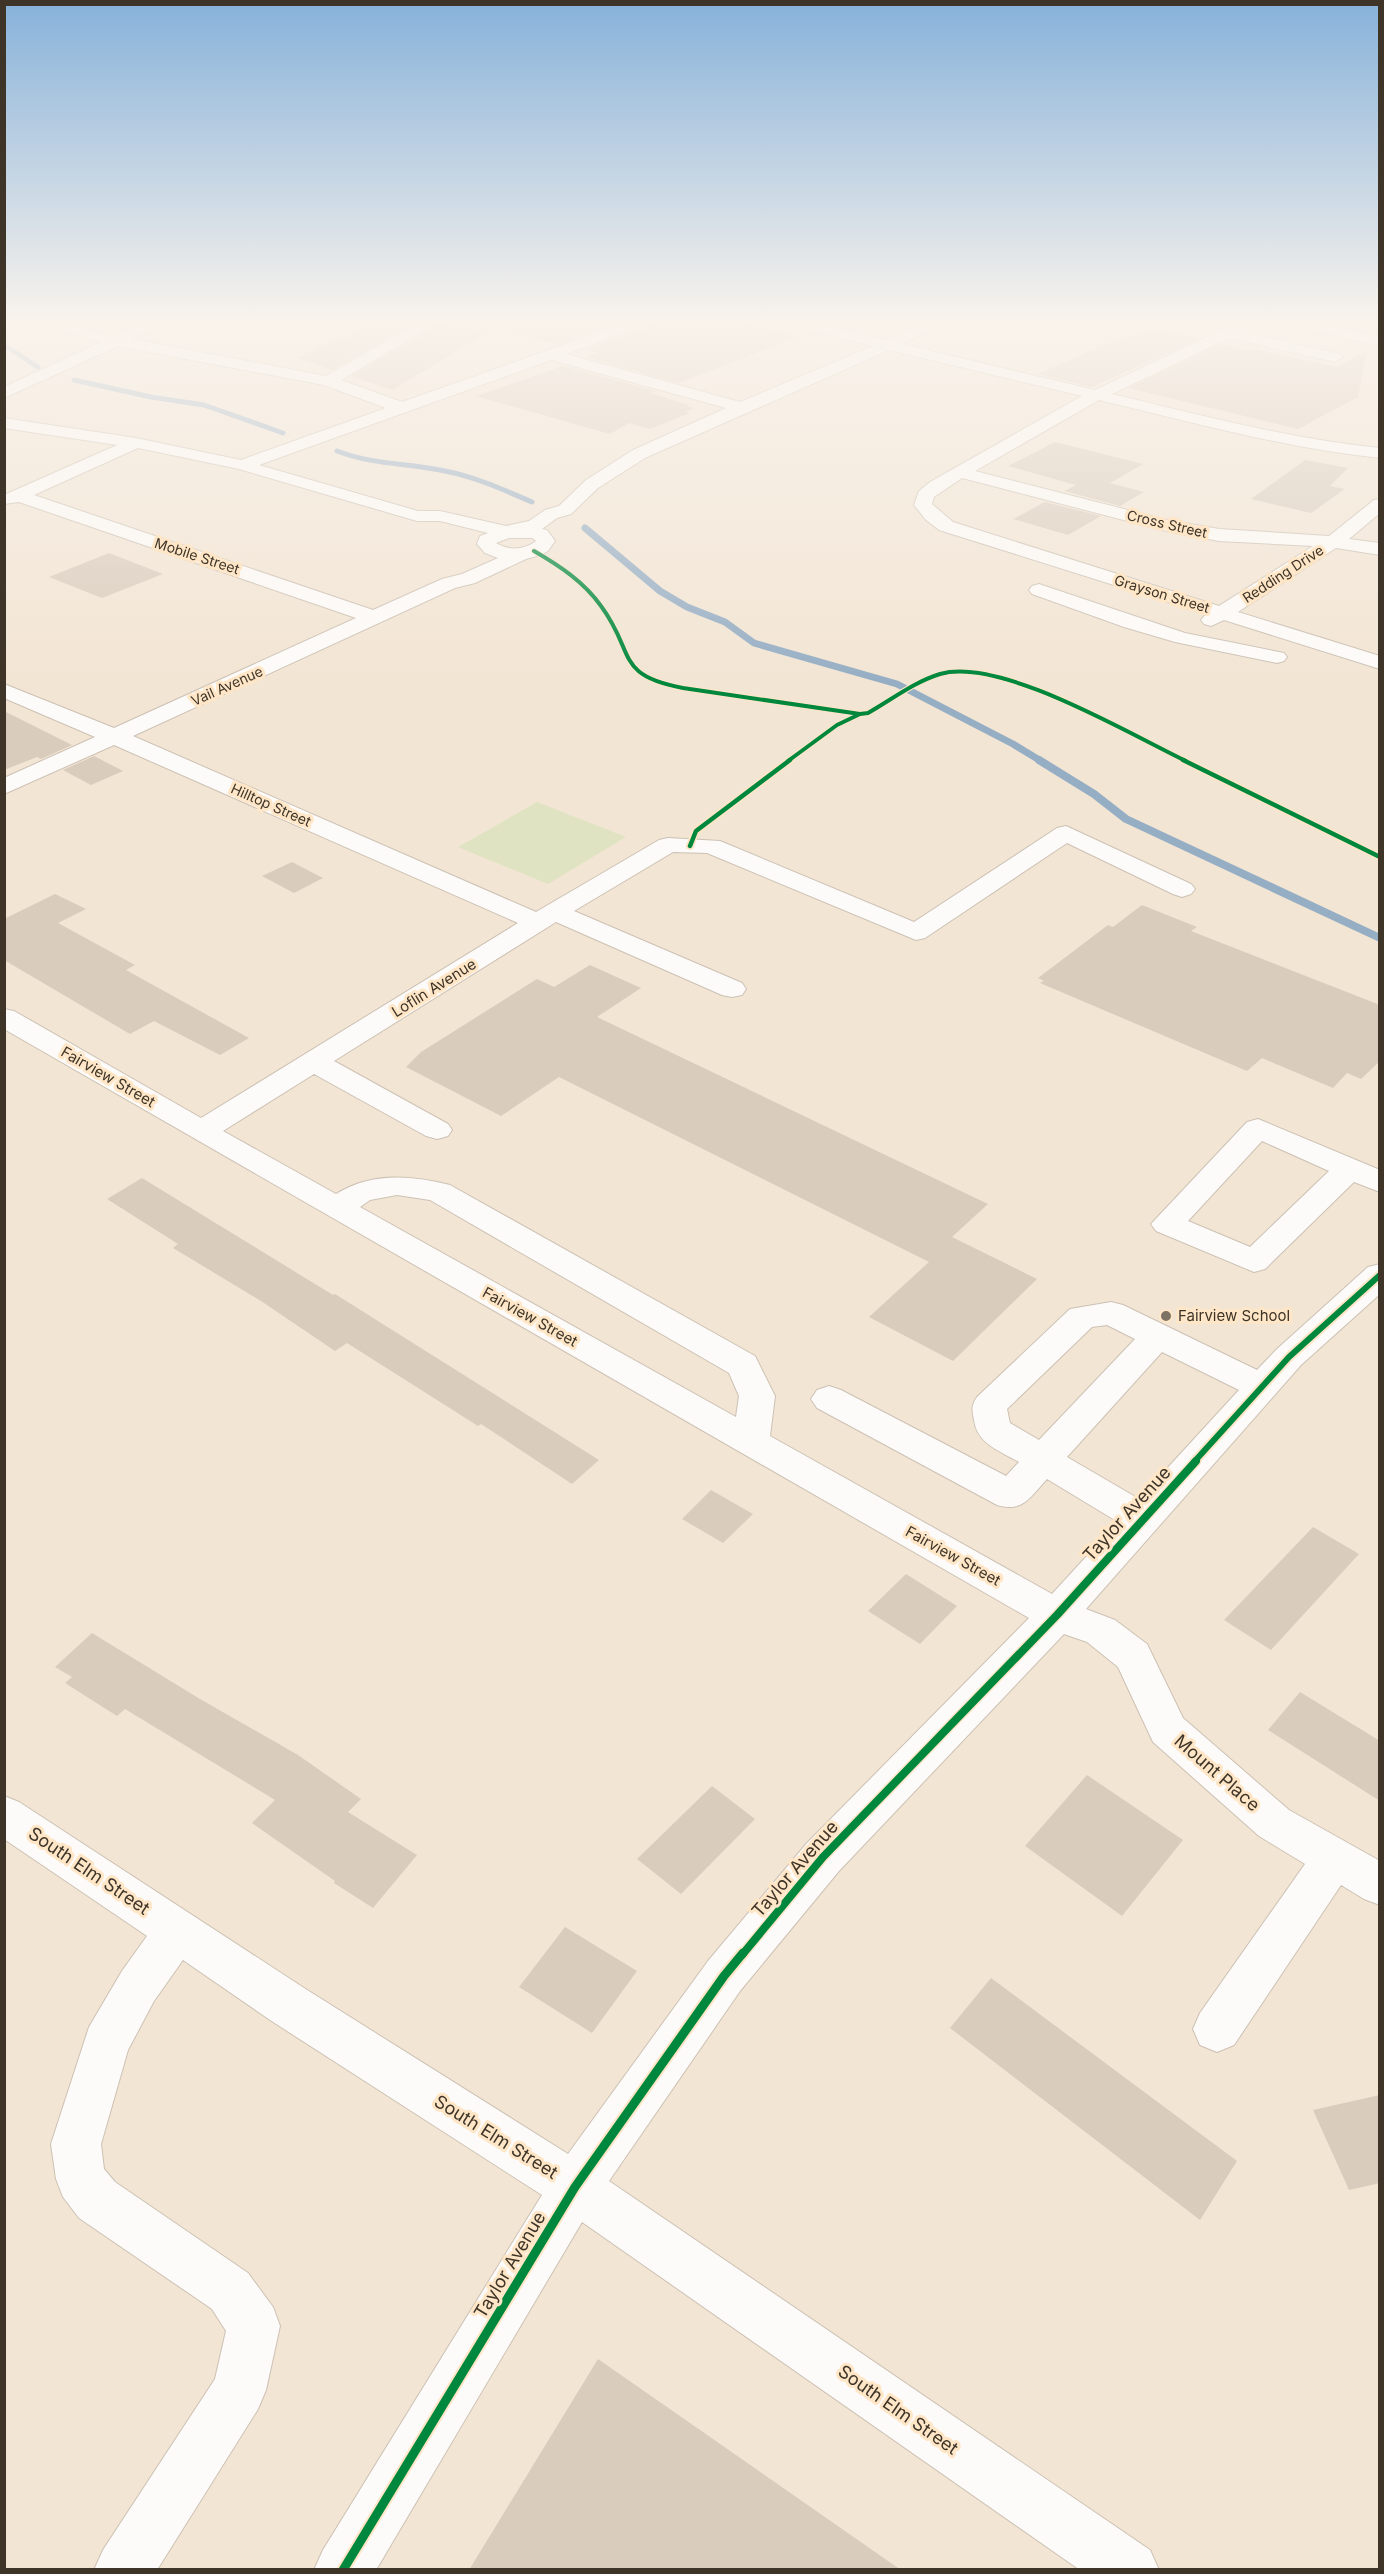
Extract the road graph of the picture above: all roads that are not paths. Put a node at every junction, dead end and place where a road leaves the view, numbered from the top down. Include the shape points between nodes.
1 (110, 439) edge
2 (315, 439) edge
3 (673, 439) edge
4 (1018, 439) edge
5 (1284, 439) edge
6 (136, 443) junction
7 (1380, 453) edge
8 (242, 465) junction
9 (959, 472) junction
10 (12, 499) edge
11 (1380, 504) edge
12 (565, 510) junction
13 (417, 516) junction
14 (511, 531) junction
15 (544, 538) junction
16 (1333, 542) junction
17 (487, 545) junction
18 (1380, 549) edge
19 (524, 553) junction
20 (449, 583) junction
21 (1039, 590) dead end
22 (1223, 612) junction
23 (375, 618) junction
24 (1182, 638) junction
25 (1277, 657) dead end
26 (1380, 663) edge
27 (4, 690) edge
28 (116, 736) junction
29 (4, 787) edge
30 (1182, 889) dead end
31 (546, 917) junction
32 (732, 989) dead end
33 (4, 1017) edge
34 (314, 1062) junction
35 (437, 1130) dead end
36 (201, 1131) junction
37 (1349, 1169) junction
38 (1380, 1182) edge
39 (336, 1208) junction
40 (1380, 1275) edge
41 (1157, 1336) junction
42 (1262, 1387) junction
43 (829, 1399) dead end
44 (751, 1442) junction
45 (1043, 1460) junction
46 (1143, 1520) junction
47 (1057, 1615) junction
48 (4, 1815) edge
49 (1334, 1859) junction
50 (1380, 1885) edge
51 (177, 1930) junction
52 (1217, 2029) dead end
53 (575, 2187) junction
54 (123, 2570) edge
55 (343, 2570) edge
56 (1130, 2570) edge

1 - 6 street
2 - 8 street
3 - 12 street via 639,454 591,484
4 - 9 street
5 - 7 street
6 - 8 street
6 - 10 street
8 - 13 street
9 - 16 street, Cross Street via 1219,535
9 - 22 street, Grayson Street via 925,495 923,505 944,525
10 - 23 street, Mobile Street
11 - 16 street, Redding Drive
12 - 14 street via 550,514 535,525
12 - 15 street via 567,516
13 - 14 street via 440,516
13 - 17 street via 423,522
14 - 15 street via 533,532
14 - 17 street, Vail Avenue via 491,536
15 - 19 street, Vail Avenue via 541,548
16 - 18 street, Cross Street
16 - 22 street, Redding Drive
17 - 19 street via 503,553
17 - 20 street, Vail Avenue via 482,561 454,575
19 - 20 street, Vail Avenue via 468,579
20 - 23 street, Vail Avenue
21 - 24 street
22 - 24 street, Redding Drive
22 - 26 street, Grayson Street
23 - 28 street, Vail Avenue
24 - 25 street
27 - 28 street, Hilltop Street
28 - 29 street, Vail Avenue
28 - 31 street, Hilltop Street
30 - 31 street, Loflin Avenue via 1066,833 916,932 711,846 668,845
31 - 32 street, Hilltop Street
31 - 34 street, Loflin Avenue
33 - 36 street, Fairview Street
34 - 35 street
34 - 36 street, Loflin Avenue
36 - 39 street, Fairview Street
37 - 37 street via 1258,1128 1167,1224 1254,1261
37 - 38 street
39 - 44 street, Fairview Street
39 - 44 street via 361,1192 397,1185 439,1192 743,1365 757,1396
40 - 42 street, Taylor Avenue via 1289,1357
41 - 42 street
41 - 45 street
41 - 45 street via 1111,1313 1082,1317 989,1406 993,1430
42 - 46 street, Taylor Avenue
43 - 45 street via 1010,1495
44 - 47 street, Fairview Street
45 - 46 street
46 - 47 street, Taylor Avenue
47 - 49 street, Mount Place via 1101,1631 1133,1656 1168,1730 1274,1823
47 - 53 street, Taylor Avenue via 823,1857 724,1976
48 - 51 street, South Elm Street
49 - 50 street, Mount Place
49 - 52 street
51 - 53 street, South Elm Street
51 - 54 street via 138,1986 106,2043 76,2144 81,2179 97,2200 230,2291 254,2326 239,2390
53 - 55 street, Taylor Avenue
53 - 56 street, South Elm Street

